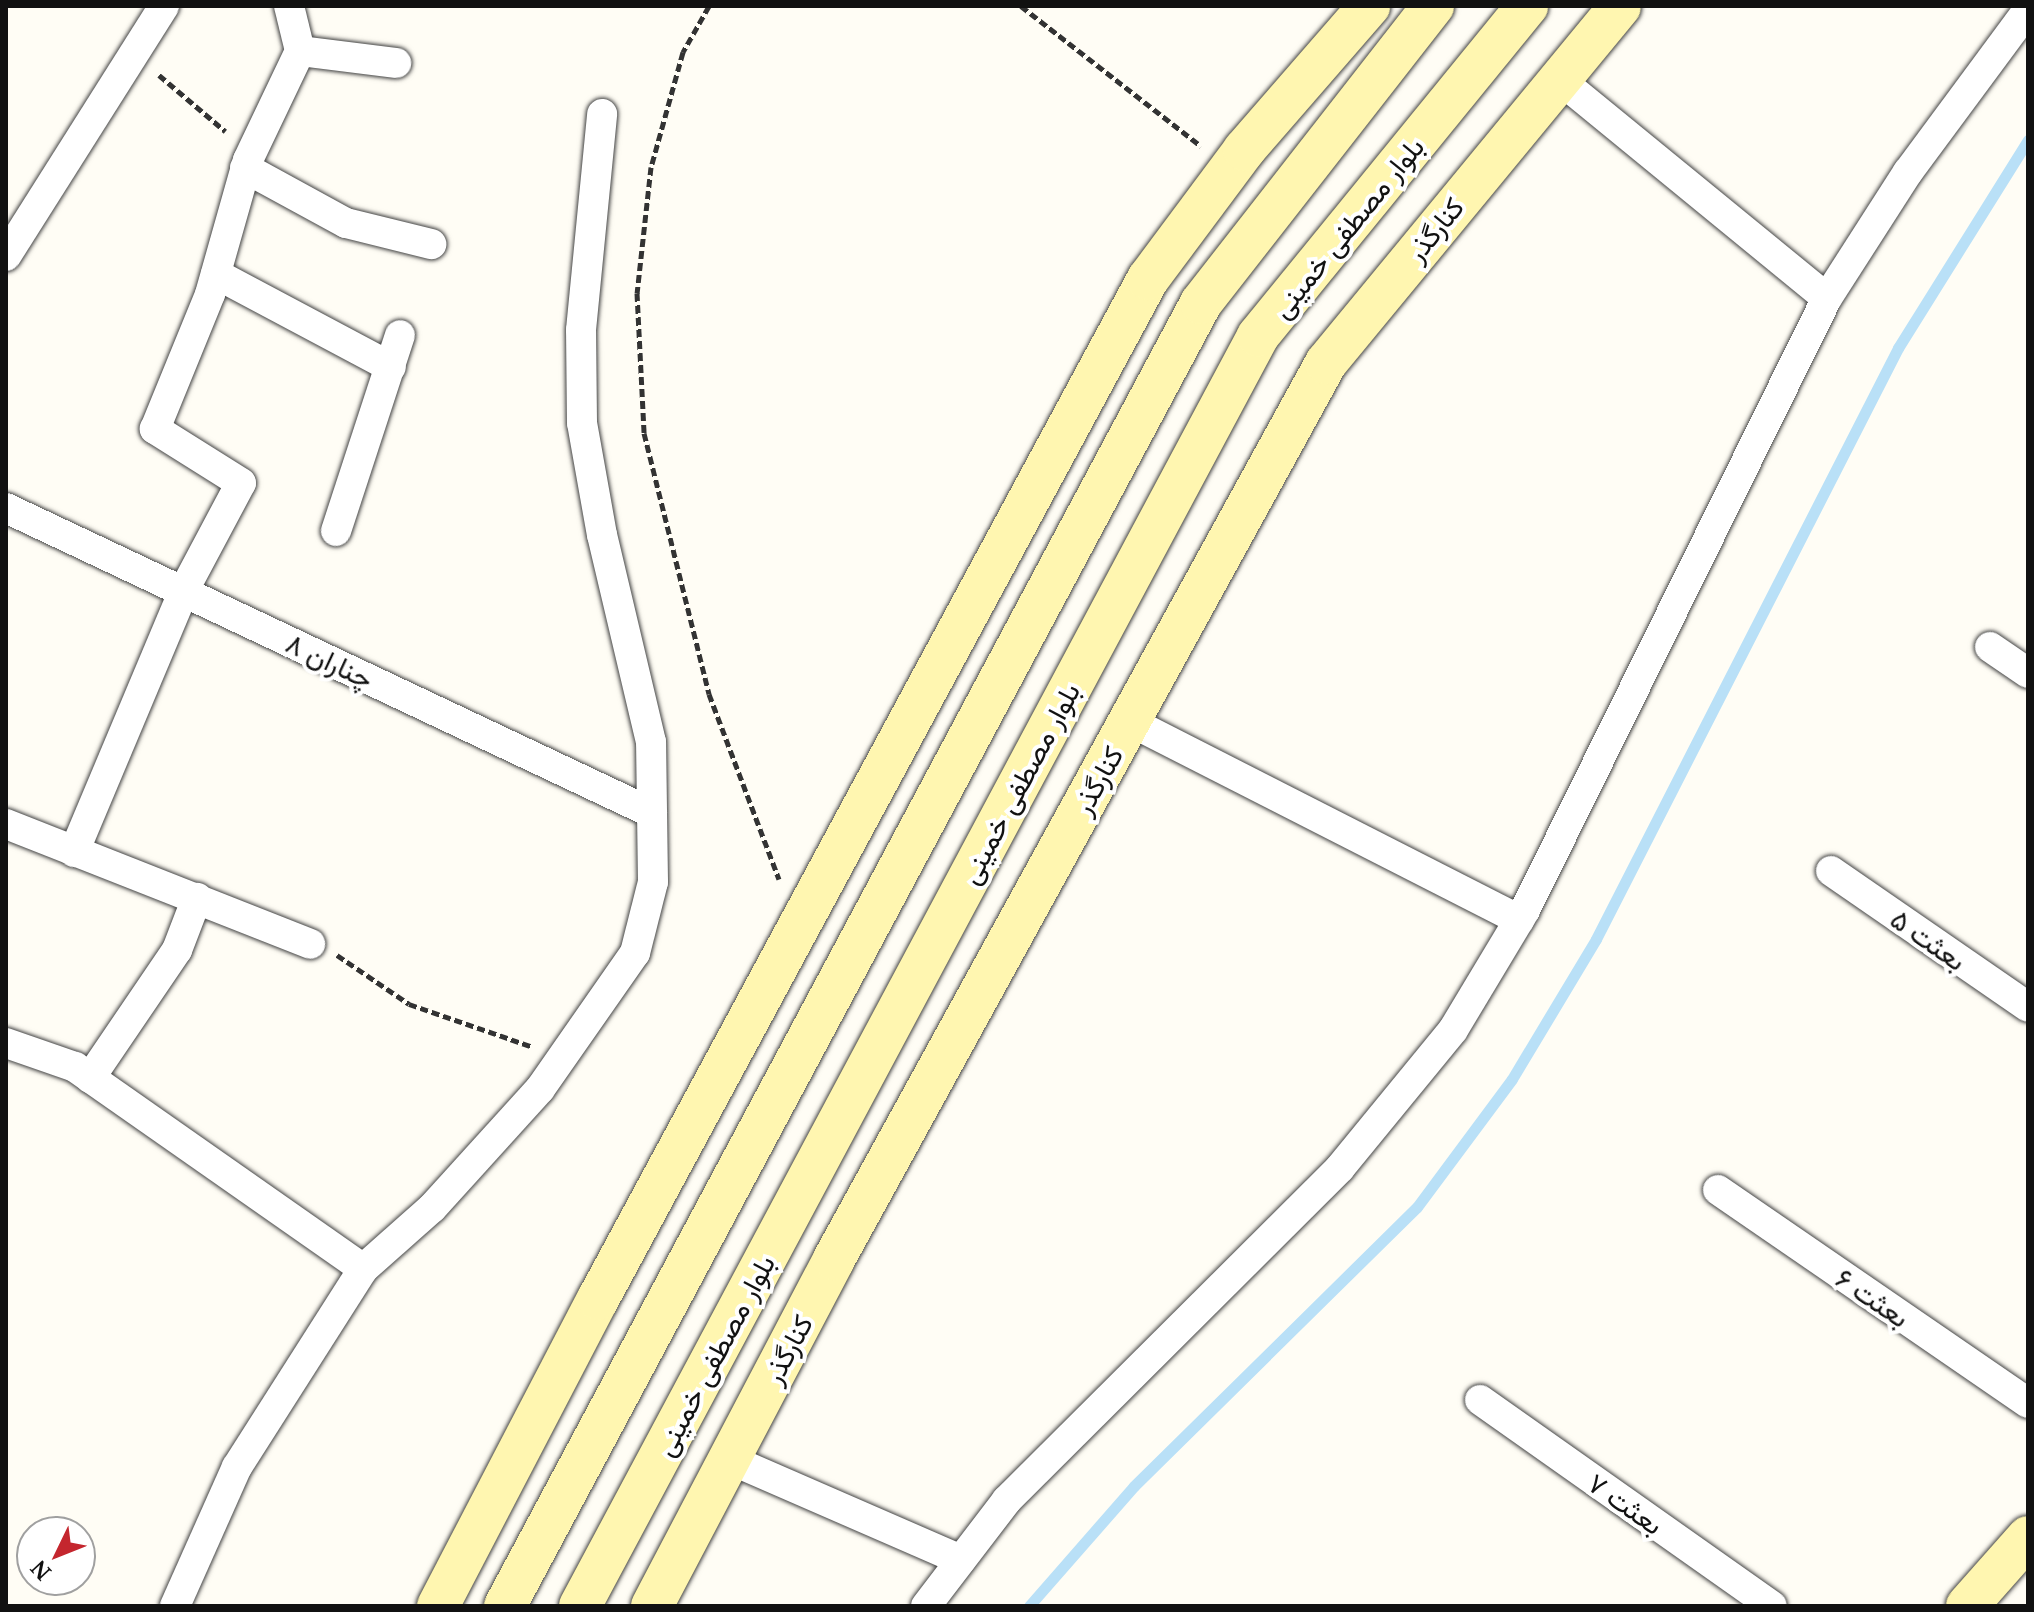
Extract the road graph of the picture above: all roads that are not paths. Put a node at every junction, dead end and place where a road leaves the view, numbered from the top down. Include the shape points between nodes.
1 (164, 6) edge
2 (289, 6) edge
3 (1369, 6) edge
4 (1433, 6) edge
5 (1527, 6) edge
6 (1620, 6) edge
7 (2028, 10) edge
8 (300, 51) junction
9 (396, 63) dead end
10 (1559, 79) junction
11 (602, 114) dead end
12 (248, 160) junction
13 (431, 244) dead end
14 (6, 256) edge
15 (216, 274) junction
16 (1827, 298) junction
17 (400, 335) dead end
18 (391, 367) junction
19 (6, 508) edge
20 (336, 531) dead end
21 (184, 590) junction
22 (1990, 647) dead end
23 (2028, 673) edge
24 (1129, 721) junction
25 (652, 813) junction
26 (6, 824) edge
27 (74, 852) junction
28 (1831, 871) dead end
29 (197, 898) junction
30 (1519, 920) junction
31 (310, 944) road end
32 (2028, 1007) edge
33 (6, 1043) edge
34 (90, 1078) junction
35 (1718, 1190) dead end
36 (363, 1269) junction
37 (1480, 1400) dead end
38 (2028, 1403) edge
39 (729, 1459) junction
40 (2028, 1537) edge
41 (961, 1560) junction
42 (175, 1606) edge
43 (438, 1606) edge
44 (505, 1606) edge
45 (580, 1606) edge
46 (652, 1606) edge
47 (926, 1606) edge
48 (1772, 1606) edge
49 (1967, 1606) edge

1 - 14 street
2 - 8 street
3 - 43 street via 1230,169 1148,279
4 - 44 street via 1201,303
5 - 45 street, بلوار مصطفی خمینی via 1258,336
6 - 10 street, کنارگذر
7 - 16 street via 1908,172
8 - 9 street
8 - 12 street
10 - 16 street
10 - 24 street, کنارگذر via 1326,363
11 - 25 street via 581,330 582,423 602,535 651,742
12 - 13 street via 346,223
12 - 15 street
15 - 18 street
15 - 21 street via 155,429 241,483
16 - 30 street
17 - 18 street
18 - 20 street
19 - 21 street, چناران ۸
21 - 25 street, چناران ۸
21 - 27 street
22 - 23 street
24 - 30 street
24 - 39 street, کنارگذر
25 - 36 street via 653,882 635,953 564,1057 432,1208
26 - 27 street
27 - 29 street
28 - 32 street, بعثت ۵
29 - 31 street
29 - 34 street via 177,950
30 - 41 street via 1453,1030 1340,1168 1018,1489
33 - 34 street via 75,1067
34 - 36 street
35 - 38 street, بعثت ۶
36 - 42 street via 237,1467
37 - 48 street, بعثت ۷
39 - 41 street
39 - 46 street, کنارگذر
40 - 49 street
41 - 47 street

